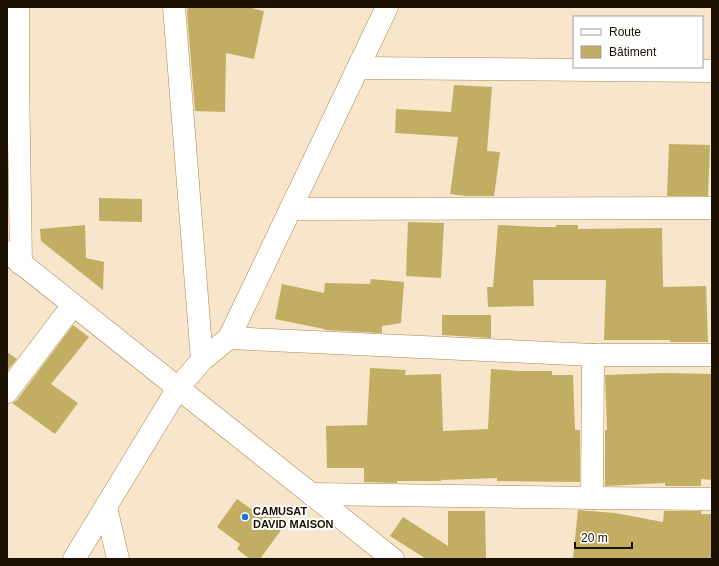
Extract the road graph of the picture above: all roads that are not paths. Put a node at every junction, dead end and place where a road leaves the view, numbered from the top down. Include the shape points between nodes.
1 (18, 7) edge
2 (174, 7) edge
3 (387, 7) edge
4 (358, 68) junction
5 (712, 71) edge
6 (13, 75) edge
7 (712, 208) edge
8 (291, 209) junction
9 (14, 258) edge
10 (73, 305) junction
11 (229, 338) junction
12 (593, 355) junction
13 (712, 355) edge
14 (202, 360) junction
15 (178, 388) junction
16 (7, 392) edge
17 (311, 494) junction
18 (592, 498) junction
19 (712, 499) edge
20 (106, 507) junction
21 (74, 559) edge
22 (118, 559) edge
23 (393, 559) edge

1 - 6 street
2 - 14 street
3 - 4 street
4 - 5 street
4 - 8 street
6 - 9 street
7 - 8 street
8 - 11 street
9 - 10 street
10 - 15 street
10 - 16 street
11 - 12 street
11 - 14 street
12 - 13 street
12 - 18 street
14 - 15 street
15 - 17 street
15 - 20 street
17 - 18 street
17 - 23 street
18 - 19 street
20 - 21 street
20 - 22 street

